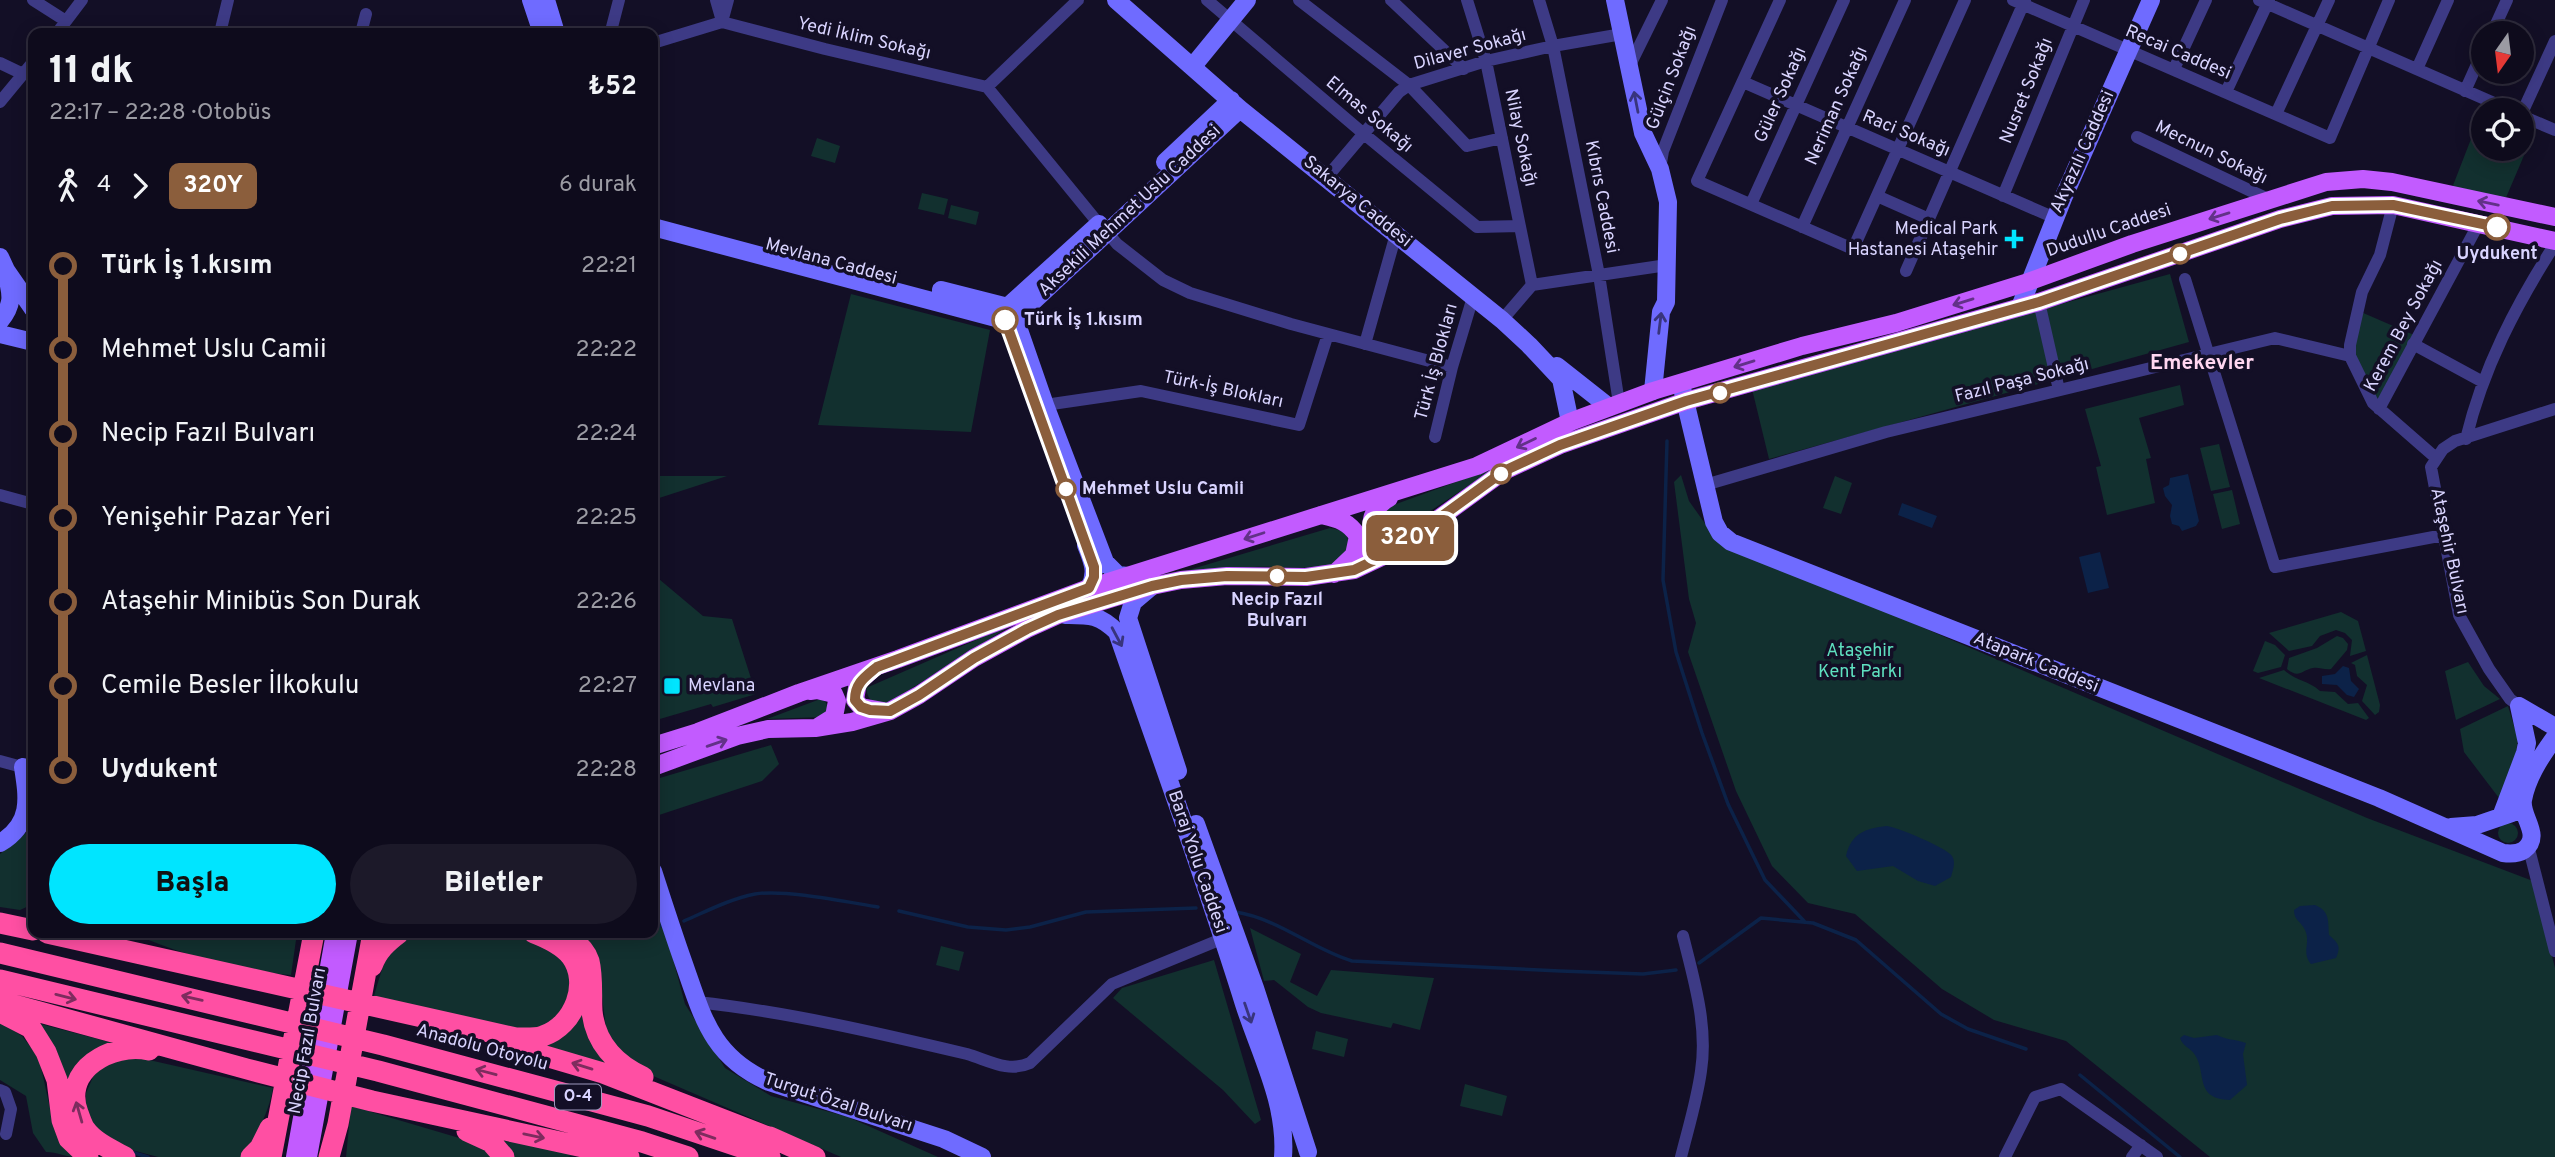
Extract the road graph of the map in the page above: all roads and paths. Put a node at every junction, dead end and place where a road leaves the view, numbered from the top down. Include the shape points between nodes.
1 (33, 0) edge
2 (82, 0) edge
3 (228, 0) edge
4 (531, 0) edge
5 (546, 0) edge
6 (619, 0) edge
7 (716, 0) edge
8 (729, 0) edge
9 (1078, 0) edge
10 (1116, 0) edge
11 (1207, 0) edge
12 (1247, 0) edge
13 (1299, 0) edge
14 (1391, 0) edge
15 (1467, 0) edge
16 (1539, 0) edge
17 (1615, 0) edge
18 (1662, 0) edge
19 (1722, 0) edge
20 (1780, 0) edge
21 (1844, 0) edge
22 (1905, 0) edge
23 (1965, 0) edge
24 (2084, 0) edge
25 (2151, 0) edge
26 (2206, 0) edge
27 (2329, 0) edge
28 (2389, 0) edge
29 (2448, 0) edge
30 (2507, 0) edge
31 (2265, 1) edge
32 (2020, 2) edge
33 (366, 14) dead end
34 (66, 21) junction
35 (1230, 21) junction
36 (2497, 21) edge
37 (722, 22) junction
38 (2317, 26) junction
39 (2072, 27) junction
40 (61, 28) edge
41 (221, 28) edge
42 (363, 28) edge
43 (539, 28) edge
44 (554, 28) edge
45 (612, 28) edge
46 (1622, 34) junction
47 (658, 41) edge
48 (2555, 41) edge
49 (1553, 46) junction
50 (2368, 48) junction
51 (2128, 51) junction
52 (1486, 61) junction
53 (0, 63) edge
54 (1193, 66) junction
55 (1629, 66) junction
56 (28, 68) edge
57 (1464, 69) junction
58 (2174, 69) junction
59 (2417, 69) junction
60 (23, 74) junction
61 (2471, 78) edge
62 (1743, 82) junction
63 (1409, 85) junction
64 (986, 86) junction
65 (2465, 91) junction
66 (2226, 92) junction
67 (2482, 98) edge
68 (2529, 98) edge
69 (0, 102) edge
70 (1235, 105) junction
71 (1796, 105) junction
72 (2276, 114) junction
73 (2534, 120) edge
74 (1847, 127) junction
75 (2555, 130) edge
76 (1363, 134) junction
77 (2137, 136) dead end
78 (1502, 138) junction
79 (1898, 150) junction
80 (1660, 169) junction
81 (1950, 172) junction
82 (1327, 177) junction
83 (1877, 196) junction
84 (2003, 196) junction
85 (2270, 200) junction
86 (1751, 204) junction
87 (2393, 205) junction
88 (658, 217) edge
89 (2555, 217) edge
90 (2054, 218) junction
91 (1929, 219) junction
92 (2479, 223) junction
93 (1520, 226) junction
94 (1802, 227) junction
95 (658, 228) edge
96 (1103, 228) junction
97 (1396, 234) junction
98 (2555, 242) edge
99 (3, 264) edge
100 (1667, 265) junction
101 (1906, 271) dead end
102 (1599, 275) junction
103 (2185, 279) dead end
104 (2028, 282) junction
105 (1532, 285) junction
106 (1474, 297) junction
107 (28, 302) edge
108 (2039, 302) junction
109 (2020, 307) junction
110 (1010, 315) junction
111 (1502, 320) junction
112 (0, 321) edge
113 (0, 334) edge
114 (1328, 334) junction
115 (28, 341) edge
116 (1365, 344) junction
117 (2413, 344) junction
118 (1529, 345) junction
119 (2208, 353) junction
120 (2350, 356) junction
121 (1451, 367) junction
122 (1681, 383) junction
123 (2483, 383) junction
124 (2059, 390) junction
125 (1653, 391) junction
126 (1686, 401) junction
127 (1045, 405) junction
128 (1614, 405) junction
129 (2379, 409) junction
130 (2555, 409) edge
131 (1570, 422) junction
132 (1435, 437) dead end
133 (2466, 439) junction
134 (2436, 458) junction
135 (1705, 485) junction
136 (1405, 491) junction
137 (0, 495) edge
138 (28, 503) edge
139 (1319, 515) junction
140 (1434, 520) junction
141 (2444, 535) junction
142 (1334, 574) junction
143 (1128, 576) junction
144 (1152, 586) junction
145 (1089, 588) junction
146 (1058, 615) junction
147 (877, 667) junction
148 (799, 692) junction
149 (2519, 706) junction
150 (890, 711) junction
151 (815, 728) junction
152 (2555, 730) edge
153 (2527, 743) junction
154 (658, 744) edge
155 (0, 761) edge
156 (658, 765) edge
157 (1169, 765) junction
158 (28, 769) edge
159 (28, 801) edge
160 (2499, 816) junction
161 (2527, 820) junction
162 (2444, 827) junction
163 (0, 844) edge
164 (2528, 845) junction
165 (2497, 849) junction
166 (658, 886) edge
167 (0, 913) edge
168 (28, 915) edge
169 (0, 923) edge
170 (28, 929) edge
171 (1683, 936) dead end
172 (1224, 937) junction
173 (70, 938) edge
174 (128, 938) edge
175 (308, 938) edge
176 (313, 938) edge
177 (334, 938) edge
178 (348, 938) edge
179 (372, 938) edge
180 (392, 938) edge
181 (546, 938) edge
182 (570, 938) edge
183 (2555, 951) edge
184 (0, 953) edge
185 (306, 972) junction
186 (0, 980) edge
187 (265, 981) junction
188 (362, 998) junction
189 (0, 1002) edge
190 (697, 1002) junction
191 (390, 1011) junction
192 (0, 1012) edge
193 (247, 1069) junction
194 (0, 1090) edge
195 (282, 1100) junction
196 (372, 1101) junction
197 (338, 1124) junction
198 (6, 1134) dead end
199 (2141, 1145) junction
200 (776, 1150) edge
201 (1313, 1155) edge
202 (88, 1157) edge
203 (125, 1157) edge
204 (251, 1157) edge
205 (271, 1157) edge
206 (295, 1157) edge
207 (308, 1157) edge
208 (329, 1157) edge
209 (336, 1157) edge
210 (505, 1157) edge
211 (629, 1157) edge
212 (688, 1157) edge
213 (815, 1157) edge
214 (982, 1157) edge
215 (1284, 1157) edge
216 (1681, 1157) edge
217 (2006, 1157) edge
218 (2132, 1157) edge
219 (2157, 1157) edge

1 - 34 street
2 - 34 street
3 - 41 street
4 - 43 street
5 - 44 street
6 - 45 street
7 - 37 street
8 - 37 street
9 - 64 street
10 - 54 street, Sakarya Caddesi
11 - 35 street, Elmas Sokağı
12 - 35 street
13 - 63 street
14 - 57 street
15 - 52 street, Nilay Sokağı
16 - 49 street, Kıbrıs Caddesi
17 - 46 street
18 - 55 street
19 - 80 street, Gülçin Sokağı
20 - 62 street
21 - 71 street, Güler Sokağı
22 - 74 street, Neriman Sokağı
23 - 79 street
24 - 39 street, Nusret Sokağı
25 - 51 street, Akyazılı Caddesi
26 - 58 street
27 - 38 street
28 - 50 street
29 - 59 street
30 - 36 street
31 - 38 street
31 - 66 street
32 - 39 street, Recai Caddesi
32 - 81 street
33 - 42 street
34 - 40 street
35 - 54 street
35 - 76 street, Elmas Sokağı
37 - 47 street
37 - 64 street, Yedi İklim Sokağı
38 - 50 street
38 - 72 street
39 - 51 street, Recai Caddesi
39 - 84 street, Nusret Sokağı
46 - 49 street, Dilaver Sokağı
46 - 55 street
48 - 68 street
49 - 52 street, Dilaver Sokağı
49 - 102 street, Kıbrıs Caddesi
50 - 59 street
50 - 72 street, Recai Caddesi via 2330,138
51 - 58 street, Recai Caddesi
51 - 90 street, Akyazılı Caddesi
52 - 57 street, Dilaver Sokağı
52 - 78 street, Nilay Sokağı
53 - 60 street
54 - 70 street, Sakarya Caddesi
80 -> 55 street via 1643,134
56 - 60 street
57 - 63 street, Dilaver Sokağı
58 - 66 street, Recai Caddesi
59 - 65 street
60 - 69 street
61 - 65 street
62 - 71 street, Raci Sokağı
62 - 86 street via 1698,181
63 - 76 street, Dilaver Sokağı
63 - 78 street via 1467,146
64 - 96 street
65 - 67 street
66 - 72 street, Recai Caddesi
70 - 82 street, Sakarya Caddesi
70 - 96 street, Aksekili Mehmet Uslu Caddesi
71 - 74 street, Raci Sokağı
71 - 86 street, Güler Sokağı
73 - 75 street
74 - 79 street, Raci Sokağı
74 - 94 street, Neriman Sokağı
76 - 82 street, Dilaver Sokağı
76 - 93 street, Elmas Sokağı via 1477,227
77 - 85 street, Mecnun Sokağı
78 - 93 street, Nilay Sokağı
79 - 81 street, Raci Sokağı
79 - 83 street
80 - 100 street via 1668,202
81 - 84 street, Raci Sokağı
81 - 91 street
82 - 97 street, Sakarya Caddesi
83 - 91 street
83 - 94 street via 1853,249
84 - 90 street, Raci Sokağı
89 -> 85 main road, Dudullu Caddesi via 2363,179 2326,182
85 -> 104 main road, Dudullu Caddesi
86 - 94 street
87 - 92 main road
87 - 108 main road via 2332,206 2280,219
87 - 120 street via 2380,255 2362,292
88 - 110 street, Mevlana Caddesi
90 - 104 street, Akyazılı Caddesi
91 - 101 street
92 - 98 main road
92 - 117 street, Kerem Bey Sokağı
93 - 105 street, Nilay Sokağı
95 - 110 street, Mevlana Caddesi
96 - 110 street, Aksekili Mehmet Uslu Caddesi
96 - 114 street via 1163,281
97 - 106 street, Sakarya Caddesi
97 - 116 street
98 - 123 street via 2497,346
99 - 107 street
99 - 112 street via 12,299
100 - 102 street
125 -> 100 street
102 - 105 street
102 - 128 street, Kıbrıs Caddesi
103 - 119 street
104 - 109 street, Akyazılı Caddesi
104 -> 122 main road, Dudullu Caddesi
105 - 111 street
106 - 111 street, Sakarya Caddesi
106 - 121 street, Türk İş Blokları
108 - 109 main road
108 - 124 street
109 - 126 main road
110 - 127 street
110 - 145 street via 1094,567
111 - 118 street, Sakarya Caddesi
113 - 115 street
114 - 116 street
114 - 127 street, Türk-İş Blokları via 1300,425 1141,391
116 - 121 street
117 - 123 street
117 - 129 street, Kerem Bey Sokağı
118 - 128 street
118 - 131 street, Sakarya Caddesi via 1561,379
119 - 120 street, Fazıl Paşa Sokağı via 2275,338
119 - 124 street, Fazıl Paşa Sokağı
119 - 141 street via 2275,567
120 - 129 street
121 - 132 street, Türk İş Blokları
122 - 125 main road
122 - 126 street, Atapark Caddesi
123 - 133 street
124 - 135 street, Fazıl Paşa Sokağı via 1886,432
125 - 128 main road
126 - 135 street, Atapark Caddesi
126 - 140 main road via 1560,445 1504,471
127 - 143 street via 1105,562 1118,575
128 - 131 main road
129 - 134 street
130 - 133 street
131 -> 136 main road via 1477,466
133 - 134 street via 2455,441
134 - 141 street, Ataşehir Bulvarı via 2431,467
135 - 162 street, Atapark Caddesi via 1714,522 1731,542
136 - 139 main road
136 - 140 main road via 1376,507 1373,529 1393,538
137 - 138 street
139 - 142 main road via 1343,521 1358,536 1354,555
139 -> 143 main road
140 - 142 main road via 1373,563
141 - 149 street, Ataşehir Bulvarı via 2459,615 2489,669
142 - 144 main road via 1227,576
143 - 145 main road
144 - 146 main road
144 - 157 street, Baraj Yolu Caddesi via 1133,602 1128,618
145 - 147 main road
146 - 150 main road via 974,658
146 -> 157 street, Baraj Yolu Caddesi via 1091,615 1117,632
147 - 148 main road
147 - 150 main road via 858,682 855,700 870,710
148 - 151 main road via 826,692 837,701 834,717
148 - 154 main road
149 - 152 street, Ataşehir Bulvarı
149 - 153 street
150 - 151 main road
156 -> 151 main road via 737,736 768,729
152 - 153 street via 2539,732
152 - 161 street via 2528,784 2523,801
153 - 160 street via 2522,767
155 - 158 street
157 - 172 street, Baraj Yolu Caddesi
157 - 201 street, Baraj Yolu Caddesi
159 - 163 street via 13,835
160 - 161 street via 2516,813
160 - 162 street via 2477,825
160 - 165 street via 2490,837
161 - 164 street via 2532,832
162 - 165 street, Atapark Caddesi
164 - 165 street via 2510,854
164 - 183 street
166 - 190 street, Turgut Özal Bulvarı
167 - 168 highway
169 - 170 highway
171 - 216 street via 1697,993 1703,1051
172 - 190 street via 1112,984 1022,1067 1010,1068 851,1028
172 -> 215 street, Baraj Yolu Caddesi via 1280,1108
173 - 187 highway
174 - 187 highway via 156,952
175 - 185 highway
176 - 185 highway
177 - 206 main road, Necip Fazıl Bulvarı
178 - 207 main road, Necip Fazıl Bulvarı
179 - 188 highway
180 - 188 highway via 375,958
181 - 191 highway via 570,956 580,990 569,1018 542,1037 516,1038
182 - 200 highway via 589,959 592,1014 600,1038 620,1065
200 -> 184 highway, Anadolu Otoyolu / O-4 via 383,1045
185 - 195 highway
186 -> 212 highway, O-4 via 378,1071
187 - 191 highway
188 - 197 highway
189 - 193 highway
190 - 214 street, Turgut Özal Bulvarı via 717,1042 750,1073 944,1139
200 -> 191 highway via 603,1073
192 - 202 highway via 30,1028 46,1052 69,1139
193 - 196 highway
203 -> 193 highway via 84,1129 76,1093 89,1064 109,1052 138,1048
194 - 198 street via 10,1109
195 - 204 highway
195 - 205 highway
196 - 210 highway via 452,1125 491,1142
196 -> 211 highway
197 - 208 highway
197 - 209 highway
199 - 217 street via 2061,1089 2035,1097
199 - 218 street
199 - 219 street
200 - 213 highway
201 - 215 street, Baraj Yolu Caddesi via 1296,1151

